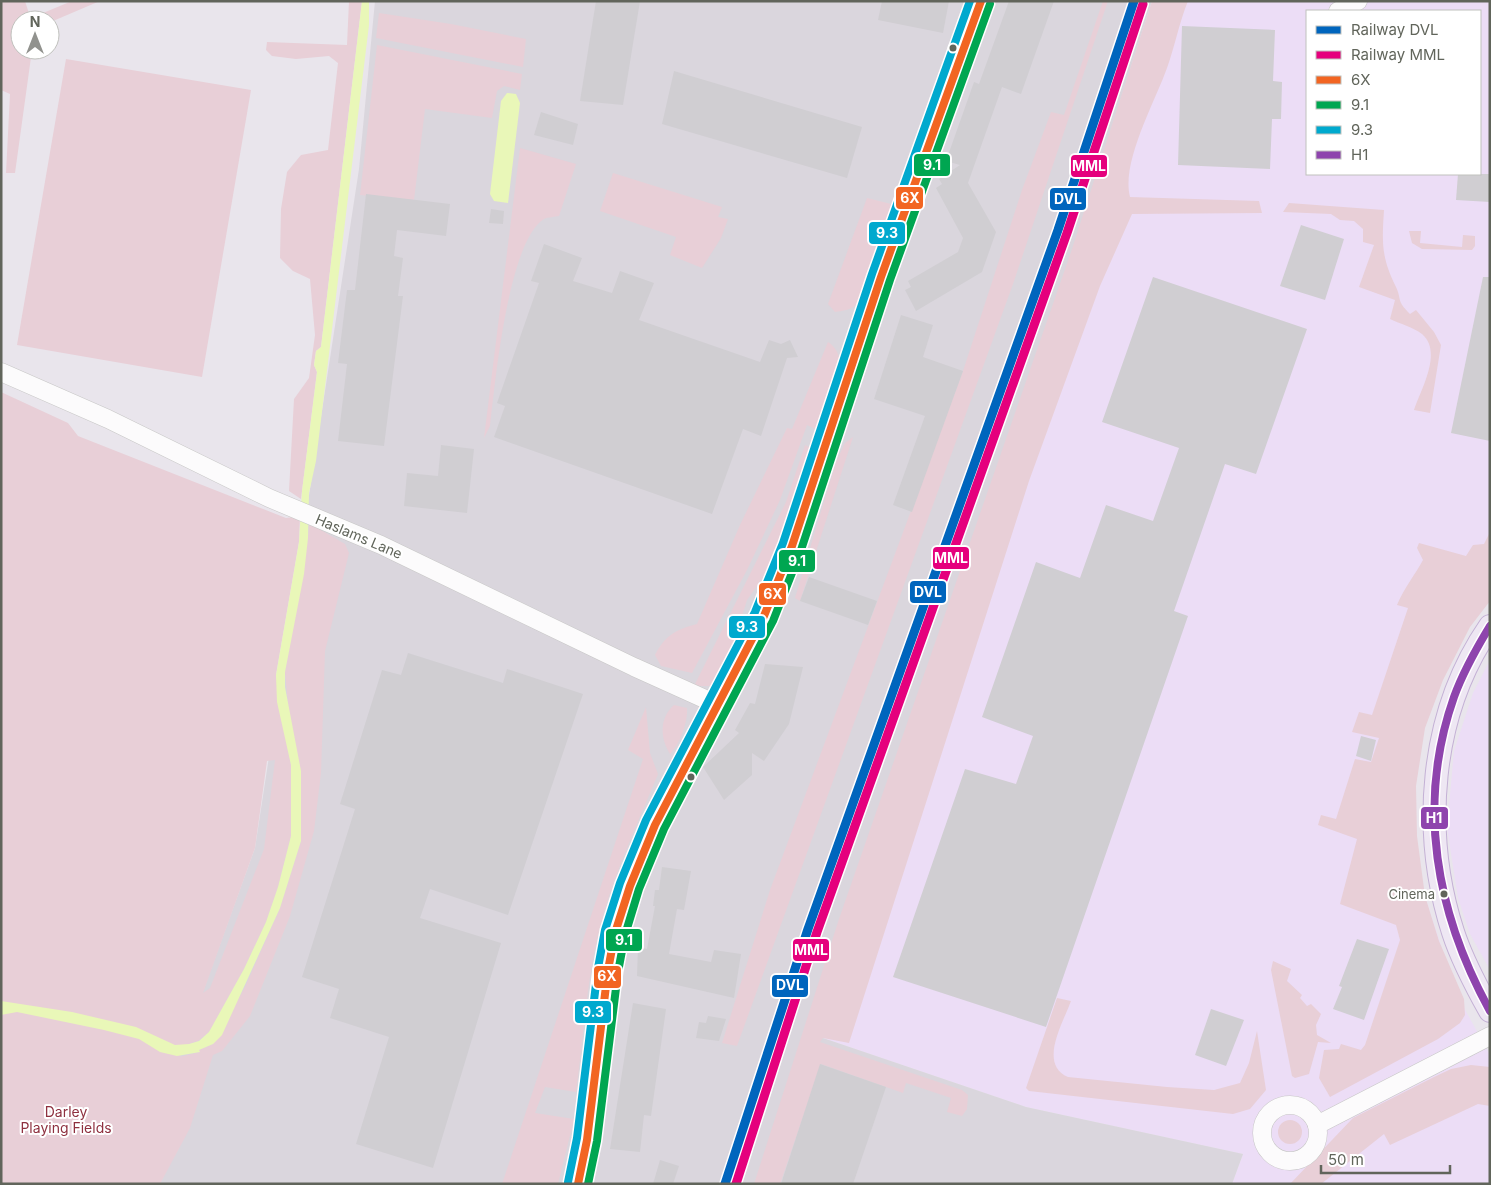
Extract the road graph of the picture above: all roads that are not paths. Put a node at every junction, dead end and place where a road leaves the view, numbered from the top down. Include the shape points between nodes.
1 (981, 1) edge
2 (1358, 1) edge
3 (1340, 10) edge
4 (1, 372) edge
5 (1490, 626) edge
6 (716, 704) junction
7 (1490, 1011) edge
8 (1490, 1036) edge
9 (1317, 1125) dead end
10 (578, 1184) edge

1 - 6 street via 880,278 792,546 764,616
2 - 3 street
4 - 6 street, Haslams Lane via 108,419 269,498 381,544
5 - 7 main road via 1471,657 1454,696 1438,764 1434,820 1445,906 1463,959
6 - 10 street via 649,838 615,934
8 - 9 street

